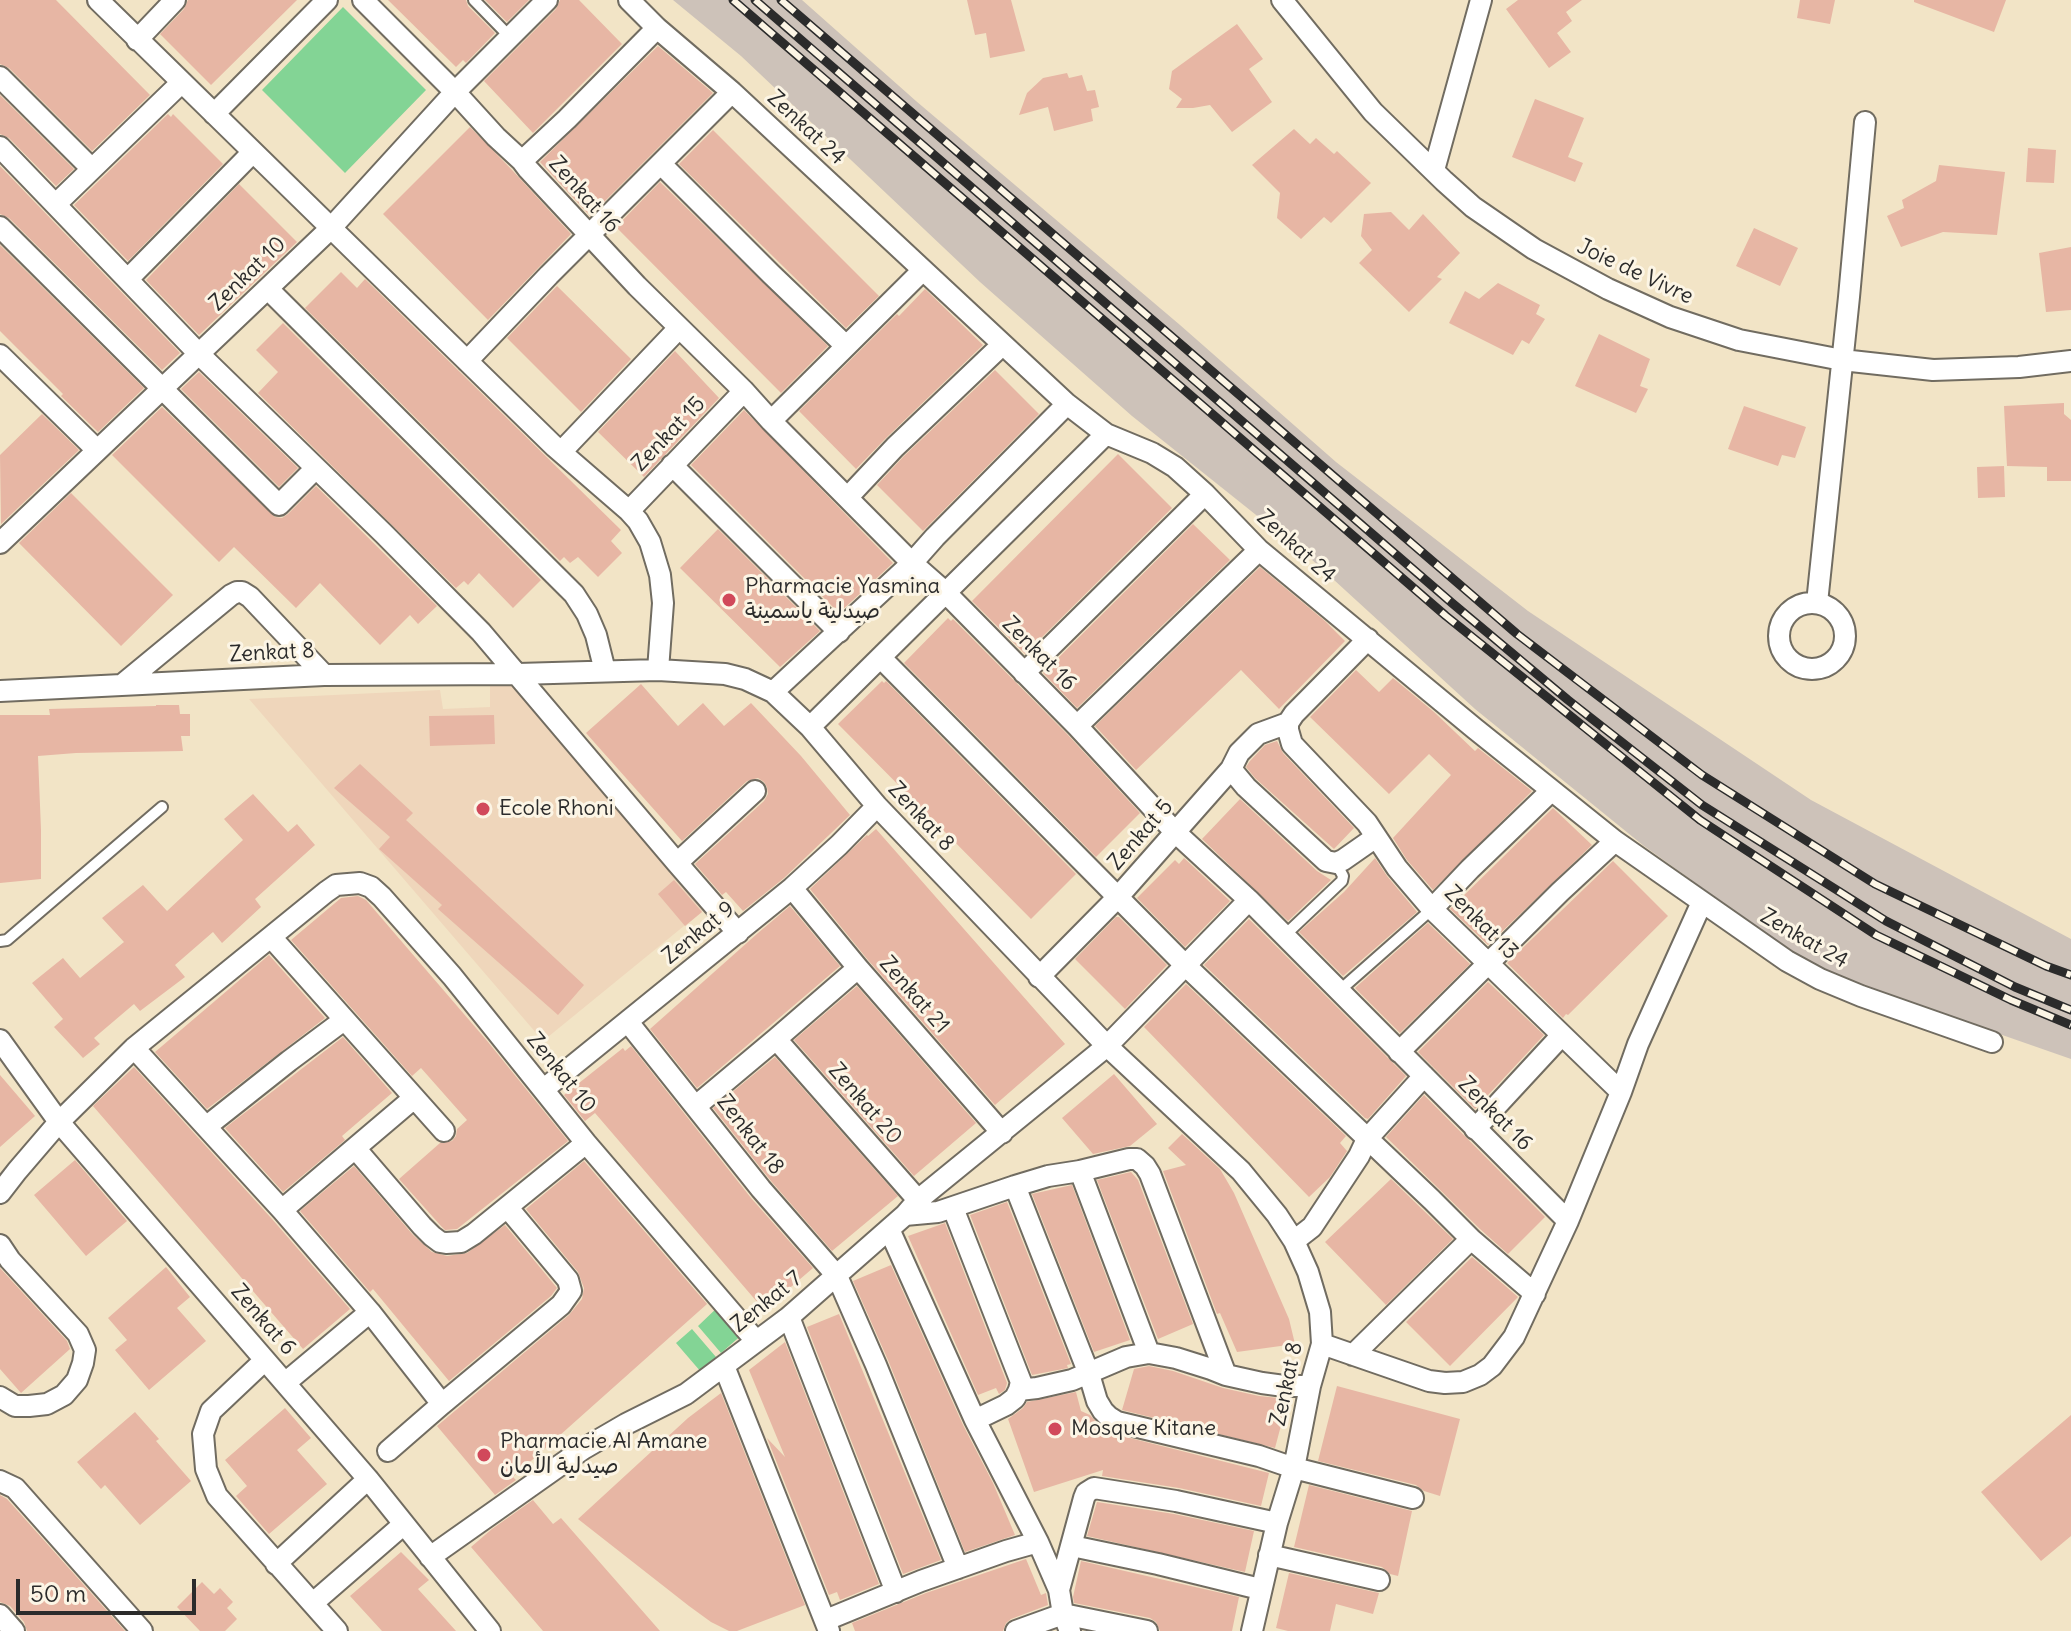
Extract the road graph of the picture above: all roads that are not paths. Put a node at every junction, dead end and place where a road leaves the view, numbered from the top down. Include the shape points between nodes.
1 (98, 0) edge
2 (175, 0) edge
3 (363, 0) edge
4 (474, 0) edge
5 (547, 0) edge
6 (629, 0) edge
7 (1282, 0) edge
8 (1481, 0) edge
9 (322, 2) edge
10 (657, 28) junction
11 (510, 37) junction
12 (137, 40) junction
13 (0, 77) edge
14 (181, 83) junction
15 (455, 92) junction
16 (732, 92) junction
17 (214, 114) junction
18 (1865, 122) dead end
19 (0, 147) edge
20 (252, 153) junction
21 (522, 161) junction
22 (661, 164) junction
23 (92, 169) junction
24 (1434, 170) junction
25 (56, 204) junction
26 (0, 227) edge
27 (330, 229) junction
28 (589, 236) junction
29 (923, 270) junction
30 (128, 279) junction
31 (268, 289) junction
32 (679, 328) junction
33 (1002, 345) junction
34 (846, 346) junction
35 (199, 354) junction
36 (0, 355) edge
37 (1842, 360) junction
38 (467, 361) junction
39 (2071, 361) edge
40 (161, 389) junction
41 (744, 391) junction
42 (1067, 404) junction
43 (771, 421) junction
44 (1106, 434) junction
45 (97, 450) junction
46 (561, 452) junction
47 (672, 465) junction
48 (316, 468) junction
49 (1205, 494) junction
50 (848, 497) junction
51 (629, 511) junction
52 (0, 543) edge
53 (1259, 550) junction
54 (912, 563) junction
55 (945, 592) junction
56 (1817, 603) dead end
57 (839, 632) junction
58 (1368, 639) junction
59 (881, 658) junction
60 (658, 670) junction
61 (605, 671) junction
62 (1024, 673) junction
63 (518, 674) junction
64 (324, 675) junction
65 (123, 684) junction
66 (0, 691) edge
67 (773, 692) junction
68 (1288, 723) junction
69 (1077, 726) junction
70 (810, 727) junction
71 (1231, 769) junction
72 (755, 791) dead end
73 (1551, 791) junction
74 (877, 806) junction
75 (162, 807) dead end
76 (1175, 832) junction
77 (1376, 837) junction
78 (1615, 841) junction
79 (677, 863) junction
80 (1336, 863) junction
81 (792, 888) junction
82 (1117, 898) junction
83 (1249, 900) junction
84 (1702, 902) junction
85 (1432, 909) junction
86 (738, 933) junction
87 (1284, 936) junction
88 (271, 937) junction
89 (0, 941) edge
90 (1488, 964) junction
91 (1185, 965) junction
92 (858, 968) junction
93 (1039, 977) junction
94 (1339, 991) junction
95 (344, 1020) junction
96 (628, 1022) junction
97 (1562, 1035) junction
98 (776, 1039) junction
99 (0, 1040) edge
100 (1992, 1042) dead end
101 (1107, 1046) junction
102 (134, 1048) junction
103 (1399, 1052) junction
104 (1424, 1076) junction
105 (544, 1089) junction
106 (1621, 1092) junction
107 (414, 1098) junction
108 (696, 1106) junction
109 (59, 1122) junction
110 (207, 1126) junction
111 (1475, 1129) junction
112 (444, 1131) dead end
113 (1002, 1133) junction
114 (1367, 1139) junction
115 (586, 1143) junction
116 (355, 1148) junction
117 (1080, 1171) junction
118 (1015, 1186) junction
119 (0, 1193) edge
120 (508, 1208) junction
121 (912, 1208) junction
122 (953, 1208) junction
123 (282, 1210) junction
124 (1568, 1221) junction
125 (889, 1229) junction
126 (1471, 1239) junction
127 (1294, 1241) junction
128 (0, 1245) edge
129 (837, 1276) junction
130 (1535, 1294) junction
131 (370, 1312) junction
132 (789, 1317) junction
133 (756, 1341) junction
134 (1322, 1344) junction
135 (1149, 1353) junction
136 (1353, 1355) junction
137 (265, 1360) junction
138 (724, 1366) junction
139 (1089, 1374) junction
140 (1226, 1375) junction
141 (285, 1383) junction
142 (1310, 1386) junction
143 (1019, 1390) junction
144 (0, 1397) edge
145 (442, 1404) junction
146 (975, 1420) junction
147 (388, 1451) dead end
148 (1294, 1468) junction
149 (368, 1479) junction
150 (0, 1481) edge
151 (1413, 1498) dead end
152 (1277, 1523) junction
153 (404, 1524) junction
154 (1038, 1542) junction
155 (1072, 1546) junction
156 (1269, 1555) junction
157 (430, 1557) junction
158 (276, 1564) junction
159 (958, 1568) junction
160 (1379, 1580) dead end
161 (1260, 1589) junction
162 (1059, 1590) junction
163 (896, 1592) junction
164 (313, 1603) junction
165 (0, 1615) edge
166 (1067, 1622) edge
167 (827, 1626) edge
168 (14, 1631) edge
169 (142, 1631) edge
170 (337, 1631) edge
171 (490, 1631) edge
172 (1016, 1631) edge
173 (1147, 1631) edge
174 (1252, 1631) edge

1 - 12 street
2 - 12 street
3 - 15 street
4 - 11 lane
5 - 11 street, Zenkat 10
6 - 10 street, Zenkat 24
7 - 24 street, Joie de Vivre via 1373,112
8 - 24 street
9 - 17 street
10 - 16 street, Zenkat 24
10 - 21 street, Zenkat 16
11 - 15 street, Zenkat 10
12 - 14 street
13 - 23 street
14 - 17 street
14 - 23 street
15 - 21 street
15 - 27 street, Zenkat 10
16 - 22 street
16 - 29 street, Zenkat 24
17 - 20 street
18 - 37 street
19 - 25 street
20 - 27 street
20 - 30 street
21 - 28 street, Zenkat 16
22 - 28 street
22 - 34 street
23 - 25 street
24 - 37 street, Joie de Vivre via 1501,227 1608,289 1739,340
25 - 30 street
26 - 40 street
27 - 31 street, Zenkat 10
27 - 38 street
28 - 32 street, Zenkat 16
28 - 38 street
29 - 33 street, Zenkat 24
29 - 34 street
30 - 35 street
31 - 35 street, Zenkat 10
31 - 61 street via 574,594 596,635
32 - 41 street, Zenkat 16
32 - 46 street
33 - 42 street, Zenkat 24
33 - 50 street
34 - 43 street
35 - 40 street, Zenkat 10
35 - 48 street
36 - 45 street
37 - 39 street, Joie de Vivre via 1933,370
37 - 56 street
38 - 46 street
40 - 45 street, Zenkat 10
40 - 48 street via 279,505
41 - 43 street, Zenkat 16
41 - 47 street, Zenkat 15
42 - 44 street, Zenkat 24
42 - 54 street
43 - 50 street, Zenkat 16
44 - 49 street, Zenkat 24 via 1152,453
44 - 55 street
45 - 52 street, Zenkat 10
46 - 51 street
47 - 51 street, Zenkat 15
47 - 57 street
48 - 63 street
49 - 53 street, Zenkat 24
49 - 62 street
50 - 54 street, Zenkat 16
51 - 60 street via 650,542 660,575
53 - 58 street, Zenkat 24
53 - 69 street
54 - 55 street, Zenkat 16
54 - 57 street
55 - 59 street
55 - 62 street, Zenkat 16
57 - 67 street
58 - 68 street
58 - 73 street, Zenkat 24
59 - 70 street
59 - 82 street
60 - 61 street, Zenkat 8
60 - 67 street, Zenkat 8 via 725,674
61 - 63 street, Zenkat 8
62 - 69 street, Zenkat 16
63 - 64 street, Zenkat 8
63 - 79 street
64 - 65 street, Zenkat 8
64 - 65 street via 250,597 237,592
65 - 66 street, Zenkat 8
67 - 70 street, Zenkat 8
68 - 71 street, Zenkat 5 via 1258,734
68 - 77 street, Zenkat 13 via 1292,744
69 - 76 street, Zenkat 16
70 - 74 street, Zenkat 8
71 - 76 street, Zenkat 5
71 - 80 street via 1322,859
72 - 79 street
73 - 78 street, Zenkat 24
73 - 85 street
74 - 81 street, Zenkat 9
74 - 93 street, Zenkat 8
75 - 89 lane
76 - 82 street, Zenkat 5
76 - 83 street, Zenkat 16
77 - 80 street
77 - 85 street, Zenkat 13
78 - 84 street, Zenkat 24
78 - 90 street
79 - 86 street
80 - 87 lane via 1342,881
81 - 86 street, Zenkat 9
81 - 92 street, Zenkat 21
82 - 91 street
82 - 93 street, Zenkat 5
83 - 87 street, Zenkat 16
83 - 91 street, Zenkat 7
84 - 100 street, Zenkat 24 via 1820,979
84 - 106 street
85 - 90 street, Zenkat 13
85 - 94 lane
86 - 96 street, Zenkat 9
87 - 94 street, Zenkat 16
88 - 95 street
88 - 102 street, Zenkat 10
88 - 105 street, Zenkat 10 via 336,885 371,887
90 - 97 street, Zenkat 13
90 - 103 street
91 - 101 street, Zenkat 7
91 - 114 street
92 - 98 street
92 - 113 street, Zenkat 21
93 - 101 street, Zenkat 8
94 - 103 street, Zenkat 16
95 - 107 street
95 - 110 street
96 - 105 street, Zenkat 9
96 - 108 street, Zenkat 18
97 - 106 street, Zenkat 13
97 - 111 street
98 - 108 street
98 - 121 street, Zenkat 20
99 - 109 street, Zenkat 6
101 - 113 street, Zenkat 7
101 - 127 street, Zenkat 8 via 1241,1171
102 - 109 street, Zenkat 10
102 - 110 street
103 - 104 street, Zenkat 16
104 - 111 street, Zenkat 16
104 - 114 street
105 - 115 street, Zenkat 10
106 - 124 street
107 - 112 street
107 - 116 street
108 - 129 street, Zenkat 18
109 - 119 street, Zenkat 10
109 - 137 street, Zenkat 6
110 - 123 street
111 - 124 street, Zenkat 16
113 - 121 street, Zenkat 7
114 - 126 street
114 - 127 street via 1312,1227
115 - 120 street
115 - 133 street, Zenkat 10
116 - 120 street via 440,1242 461,1242
116 - 123 street
117 - 118 street
117 - 135 street
117 - 140 street via 1129,1159 1145,1166
118 - 122 street
118 - 139 street
120 - 145 street via 568,1280 571,1291
121 - 122 street via 922,1215
121 - 125 street, Zenkat 7
122 - 143 street via 1016,1366
123 - 131 street
124 - 130 street
125 - 129 street, Zenkat 7
125 - 146 street
126 - 130 street
126 - 136 street
127 - 134 street, Zenkat 8 via 1320,1312
128 - 144 street via 78,1334 85,1350 77,1380 64,1395 47,1404 15,1406
129 - 132 street, Zenkat 7
129 - 159 street, Zenkat 18
130 - 136 street via 1514,1337 1492,1366 1463,1382 1429,1381
131 - 141 street
131 - 145 street
132 - 133 street, Zenkat 7
132 - 163 street
133 - 138 street, Zenkat 7
134 - 136 street
134 - 142 street, Zenkat 8
135 - 139 street via 1108,1363
135 - 140 street
137 - 141 street, Zenkat 6
137 - 158 street via 211,1411 203,1434 206,1469 217,1496
138 - 157 street, Zenkat 7 via 686,1394 583,1449
138 - 167 street
139 - 143 street
139 - 148 street via 1097,1401 1117,1422
140 - 142 street
141 - 149 street, Zenkat 6
142 - 148 street, Zenkat 8
143 - 146 street via 1006,1405
145 - 147 street
146 - 154 street
148 - 151 street
148 - 152 street, Zenkat 8
149 - 153 street, Zenkat 6
149 - 158 street
150 - 169 street via 15,1488
152 - 155 street via 1097,1487 1084,1498
152 - 156 street, Zenkat 8
153 - 157 street, Zenkat 6
153 - 164 street
154 - 159 street
154 - 162 street
155 - 161 street
155 - 162 street
156 - 160 street
156 - 161 street, Zenkat 8
157 - 171 street, Zenkat 6
158 - 164 street
159 - 163 street
161 - 174 street, Zenkat 8
162 - 166 street
163 - 167 street
164 - 170 street
165 - 168 street
166 - 172 street
166 - 173 street

